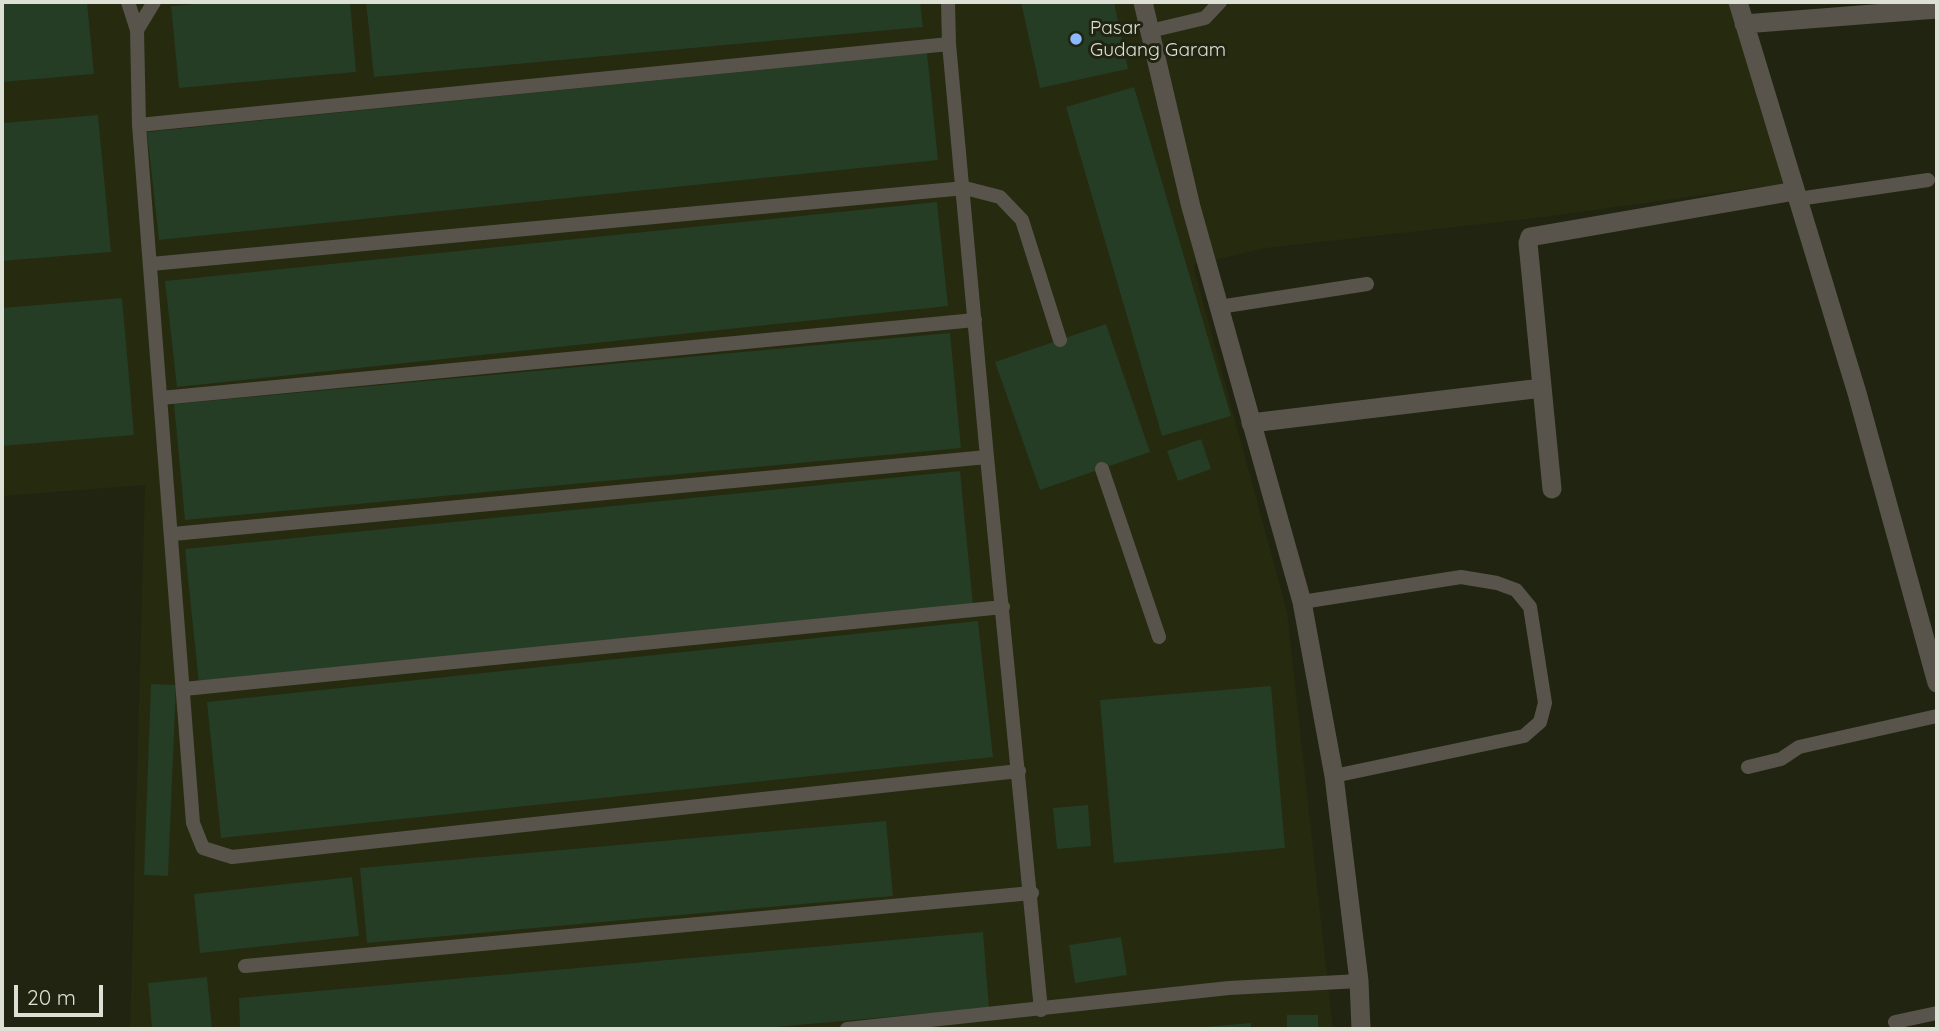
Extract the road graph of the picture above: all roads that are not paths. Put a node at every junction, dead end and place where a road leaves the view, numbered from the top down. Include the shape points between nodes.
1 (128, 2) edge
2 (154, 2) edge
3 (948, 2) edge
4 (1143, 2) edge
5 (1220, 2) edge
6 (1738, 2) edge
7 (1937, 9) edge
8 (1745, 24) junction
9 (137, 30) junction
10 (1150, 32) junction
11 (949, 44) junction
12 (139, 125) junction
13 (1928, 180) dead end
14 (965, 188) junction
15 (1797, 195) junction
16 (150, 264) junction
17 (1367, 284) dead end
18 (1219, 307) junction
19 (975, 320) junction
20 (1059, 340) dead end
21 (1542, 388) junction
22 (161, 398) junction
23 (1251, 423) junction
24 (987, 457) junction
25 (1102, 469) dead end
26 (1552, 489) dead end
27 (173, 534) junction
28 (1302, 602) junction
29 (1003, 607) junction
30 (1159, 637) dead end
31 (1937, 683) edge
32 (184, 689) junction
33 (1937, 716) edge
34 (1748, 766) dead end
35 (1019, 771) junction
36 (1334, 776) junction
37 (1032, 893) junction
38 (245, 966) dead end
39 (1359, 981) junction
40 (1041, 1010) junction
41 (1937, 1013) edge
42 (1895, 1022) dead end
43 (847, 1029) edge
44 (1361, 1029) edge

1 - 9 lane
2 - 9 lane
3 - 11 lane
4 - 10 street
5 - 10 lane via 1205,18
6 - 8 street
7 - 8 street
8 - 15 street
9 - 12 lane
10 - 18 street
11 - 12 lane
11 - 14 lane
12 - 16 lane
13 - 15 lane
14 - 16 lane
14 - 19 lane
14 - 20 lane via 1000,197 1022,220
15 - 21 street via 1530,237
15 - 31 street
16 - 22 lane
17 - 18 lane
18 - 23 street
19 - 22 lane
19 - 24 lane
21 - 23 street
21 - 26 street
22 - 27 lane
23 - 28 street
24 - 27 lane
24 - 29 lane
25 - 30 lane
27 - 32 lane
28 - 36 street
28 - 36 lane via 1461,577 1516,590 1530,607 1545,703 1540,722 1524,736
29 - 32 lane
29 - 35 lane
32 - 35 lane via 193,823 203,848 232,857
33 - 34 lane via 1799,747 1781,759
35 - 37 lane
36 - 39 street
37 - 38 lane
37 - 40 lane
39 - 40 lane via 1229,988
39 - 44 street
40 - 43 lane
41 - 42 lane

